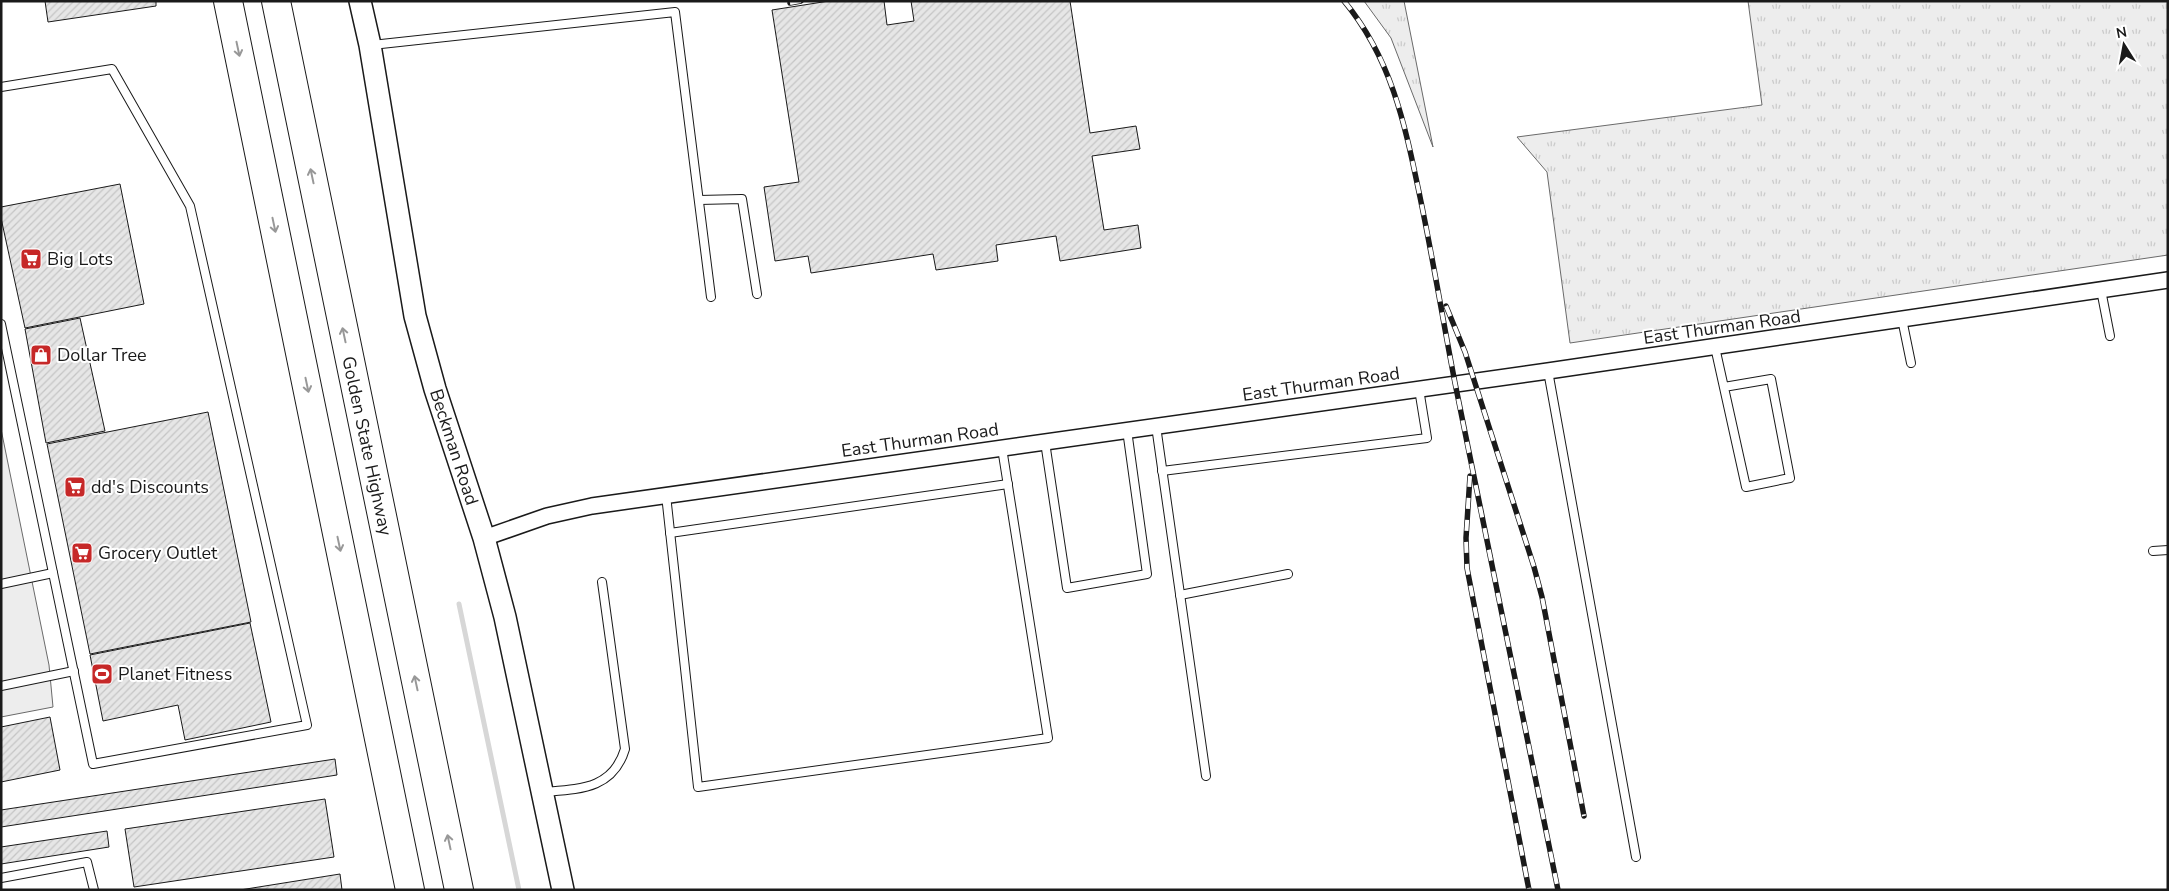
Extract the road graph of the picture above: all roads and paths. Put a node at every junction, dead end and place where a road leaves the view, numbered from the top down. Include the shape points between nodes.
1 (228, 1) edge
2 (276, 1) edge
3 (360, 1) edge
4 (370, 45) junction
5 (1, 88) edge
6 (699, 200) junction
7 (2168, 280) edge
8 (2101, 290) junction
9 (757, 294) dead end
10 (711, 297) dead end
11 (1902, 319) junction
12 (1, 324) edge
13 (2110, 336) dead end
14 (1715, 347) junction
15 (1912, 363) dead end
16 (1548, 371) junction
17 (1724, 387) junction
18 (1419, 389) junction
19 (1156, 426) junction
20 (1127, 430) junction
21 (1045, 442) junction
22 (1002, 448) junction
23 (1162, 471) junction
24 (1008, 484) junction
25 (666, 495) junction
26 (670, 533) junction
27 (484, 538) junction
28 (2168, 550) edge
29 (2153, 551) dead end
30 (53, 573) junction
31 (1288, 574) dead end
32 (602, 582) dead end
33 (1, 584) edge
34 (1180, 595) junction
35 (74, 671) junction
36 (1, 686) edge
37 (1206, 776) dead end
38 (542, 792) junction
39 (1636, 857) dead end
40 (1, 878) edge
41 (94, 890) edge
42 (410, 890) edge
43 (459, 890) edge
44 (563, 890) edge

1 -> 42 highway
43 -> 2 highway, Golden State Highway
3 - 4 street, Beckman Road
4 - 6 lane via 675,12
4 - 27 street, Beckman Road via 415,316 435,389
5 - 35 lane via 112,69 190,206 307,725 94,764
6 - 9 lane via 742,199
6 - 10 lane
7 - 8 street, East Thurman Road
8 - 11 street, East Thurman Road
8 - 13 lane
11 - 14 street, East Thurman Road
11 - 15 lane
12 - 30 lane
14 - 16 street, East Thurman Road
14 - 17 lane
16 - 18 street, East Thurman Road
16 - 39 lane
17 - 17 lane via 1771,379 1790,478 1746,487
18 - 19 street, East Thurman Road
18 - 23 lane via 1427,438
19 - 20 street, East Thurman Road
19 - 23 lane
20 - 21 street, East Thurman Road
20 - 21 lane via 1148,574 1067,588
21 - 22 street, East Thurman Road
22 - 24 lane
22 - 25 street, East Thurman Road
23 - 34 lane
24 - 26 lane
24 - 26 lane via 1048,738 698,787
25 - 26 lane
25 - 27 street, East Thurman Road via 547,516
27 - 38 street, Beckman Road via 517,668
28 - 29 lane
30 - 33 lane
30 - 35 lane
31 - 34 lane
32 - 38 lane via 625,749 622,761 615,772 593,786
34 - 37 lane
35 - 36 lane
38 - 44 street, Beckman Road
40 - 41 lane via 87,862

